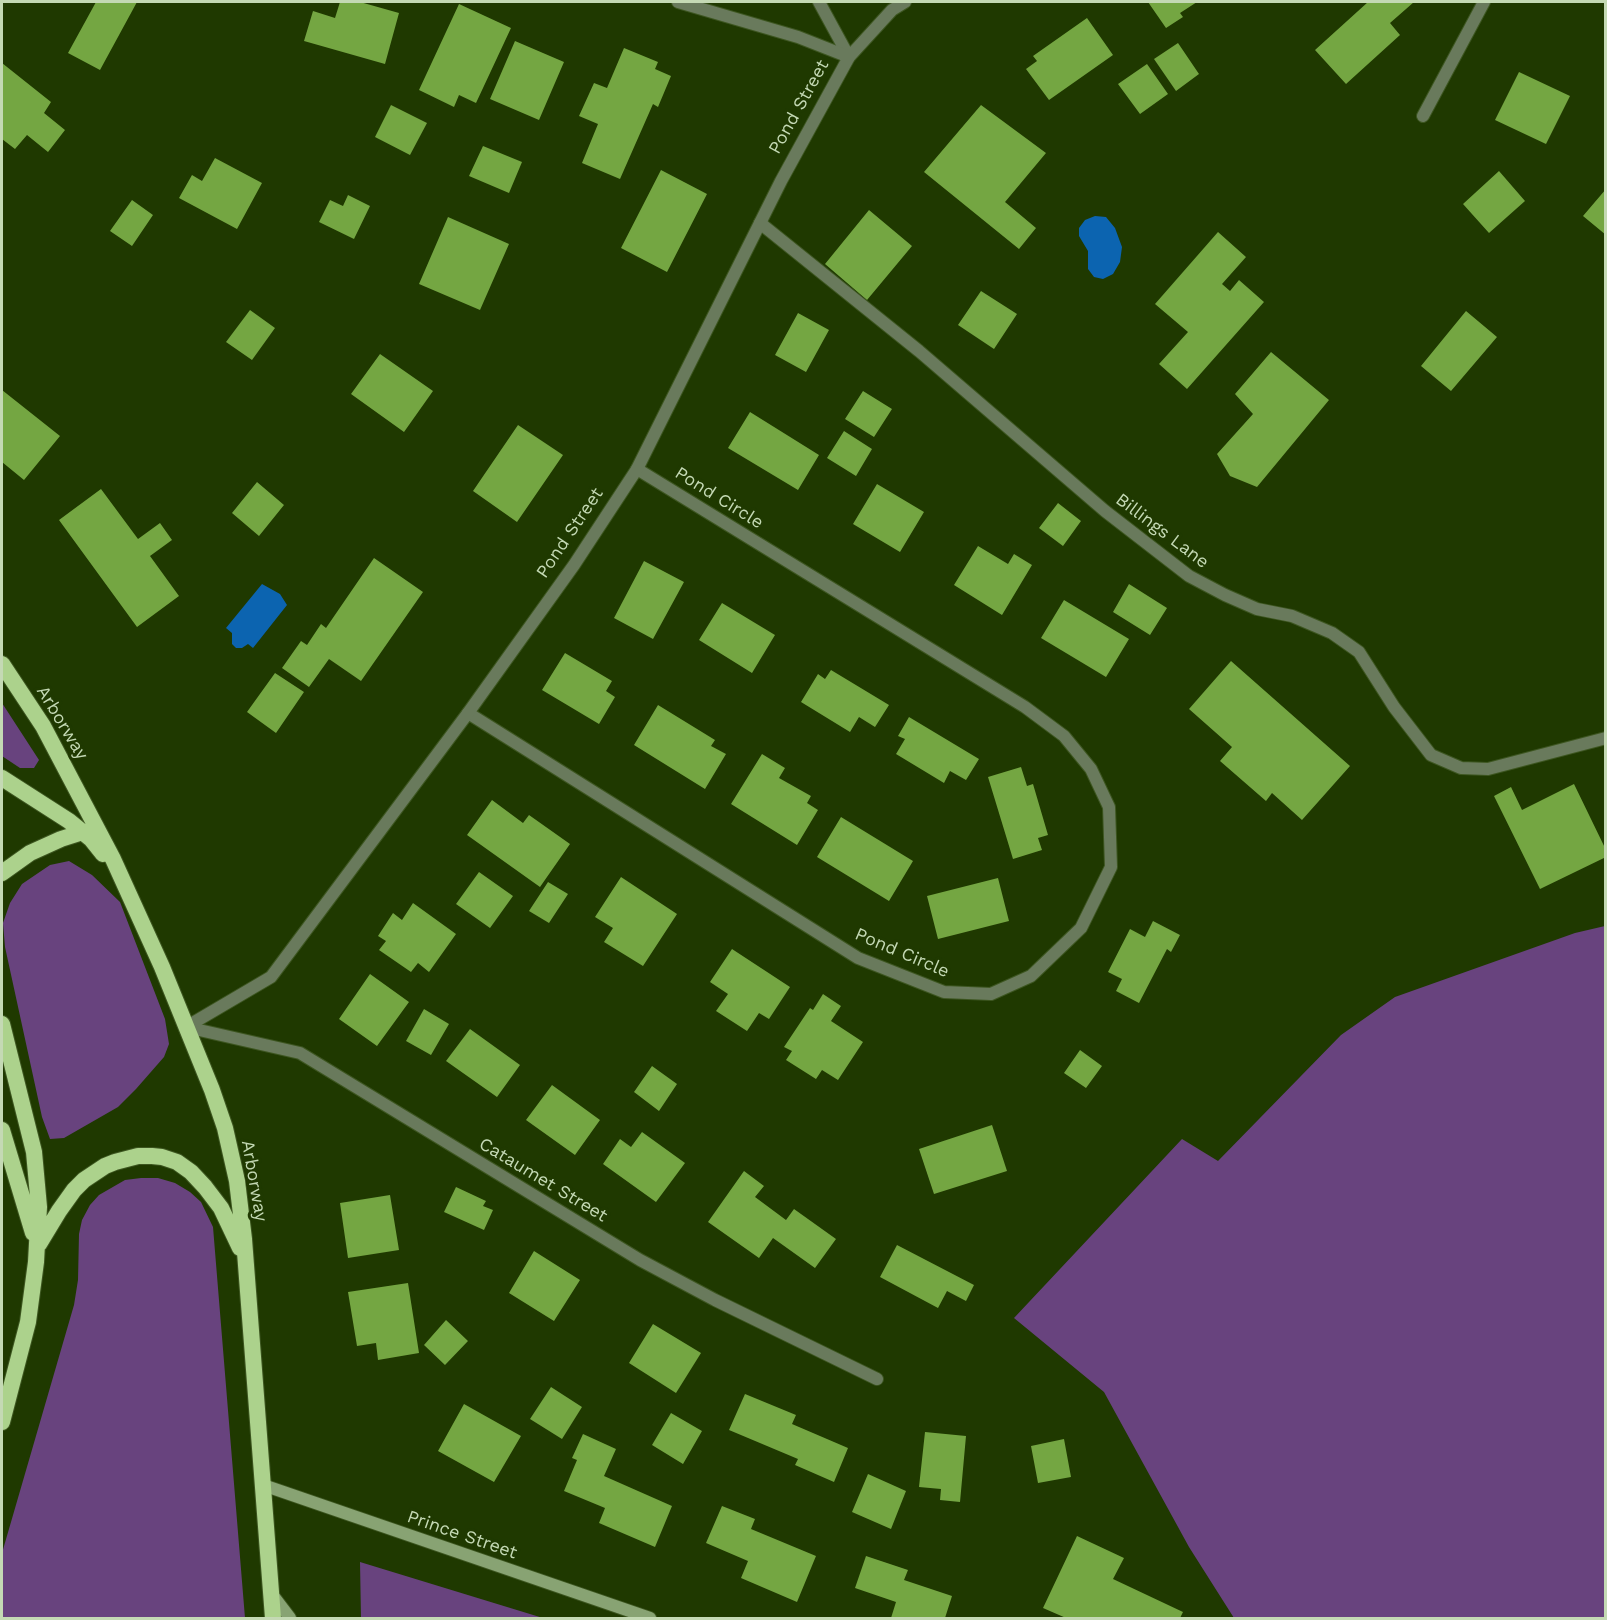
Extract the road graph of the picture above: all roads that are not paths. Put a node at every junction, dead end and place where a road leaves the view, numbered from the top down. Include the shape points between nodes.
1 (678, 2) edge
2 (819, 2) edge
3 (905, 2) edge
4 (1484, 2) edge
5 (849, 57) junction
6 (1424, 116) dead end
7 (760, 223) junction
8 (637, 469) junction
9 (2, 664) edge
10 (468, 713) junction
11 (1605, 738) edge
12 (2, 778) edge
13 (83, 832) junction
14 (2, 873) edge
15 (132, 900) junction
16 (2, 1024) edge
17 (186, 1028) junction
18 (2, 1130) edge
19 (37, 1247) junction
20 (246, 1260) junction
21 (8, 1379) edge
22 (877, 1379) dead end
23 (2, 1422) edge
24 (263, 1485) junction
25 (271, 1593) junction
26 (273, 1618) edge
27 (290, 1618) edge
28 (650, 1618) edge

1 - 5 street via 798,37
2 - 5 street
3 - 5 street, Pond Street via 892,10
4 - 6 street
5 - 7 street, Pond Street
7 - 8 street, Pond Street
7 - 11 street, Billings Lane via 919,351 1105,511 1189,576 1257,609 1292,615 1332,633 1359,652 1431,755 1461,768 1488,769
8 - 10 street, Pond Street
8 - 10 street, Pond Circle via 1025,707 1064,736 1091,769 1109,807 1110,867 1082,928 1031,976 991,994 944,992 858,958
9 - 15 highway, Arborway via 61,757
10 - 17 street, Pond Street via 271,977
12 - 13 highway, Arborway
13 - 14 highway via 30,853
13 - 15 highway, Arborway via 111,864
15 - 17 highway, Arborway
16 - 19 highway via 35,1162
17 - 20 highway, Arborway via 229,1144
17 - 22 street, Cataumet Street via 300,1053 640,1260
18 - 19 highway
19 - 20 highway via 84,1180 115,1162 152,1156 177,1162 205,1187 221,1208
19 - 21 highway via 28,1322
20 - 24 highway, Arborway
21 - 23 highway
24 - 25 highway, Arborway
24 - 28 main road, Prince Street
25 - 26 highway, Arborway
25 - 27 main road

